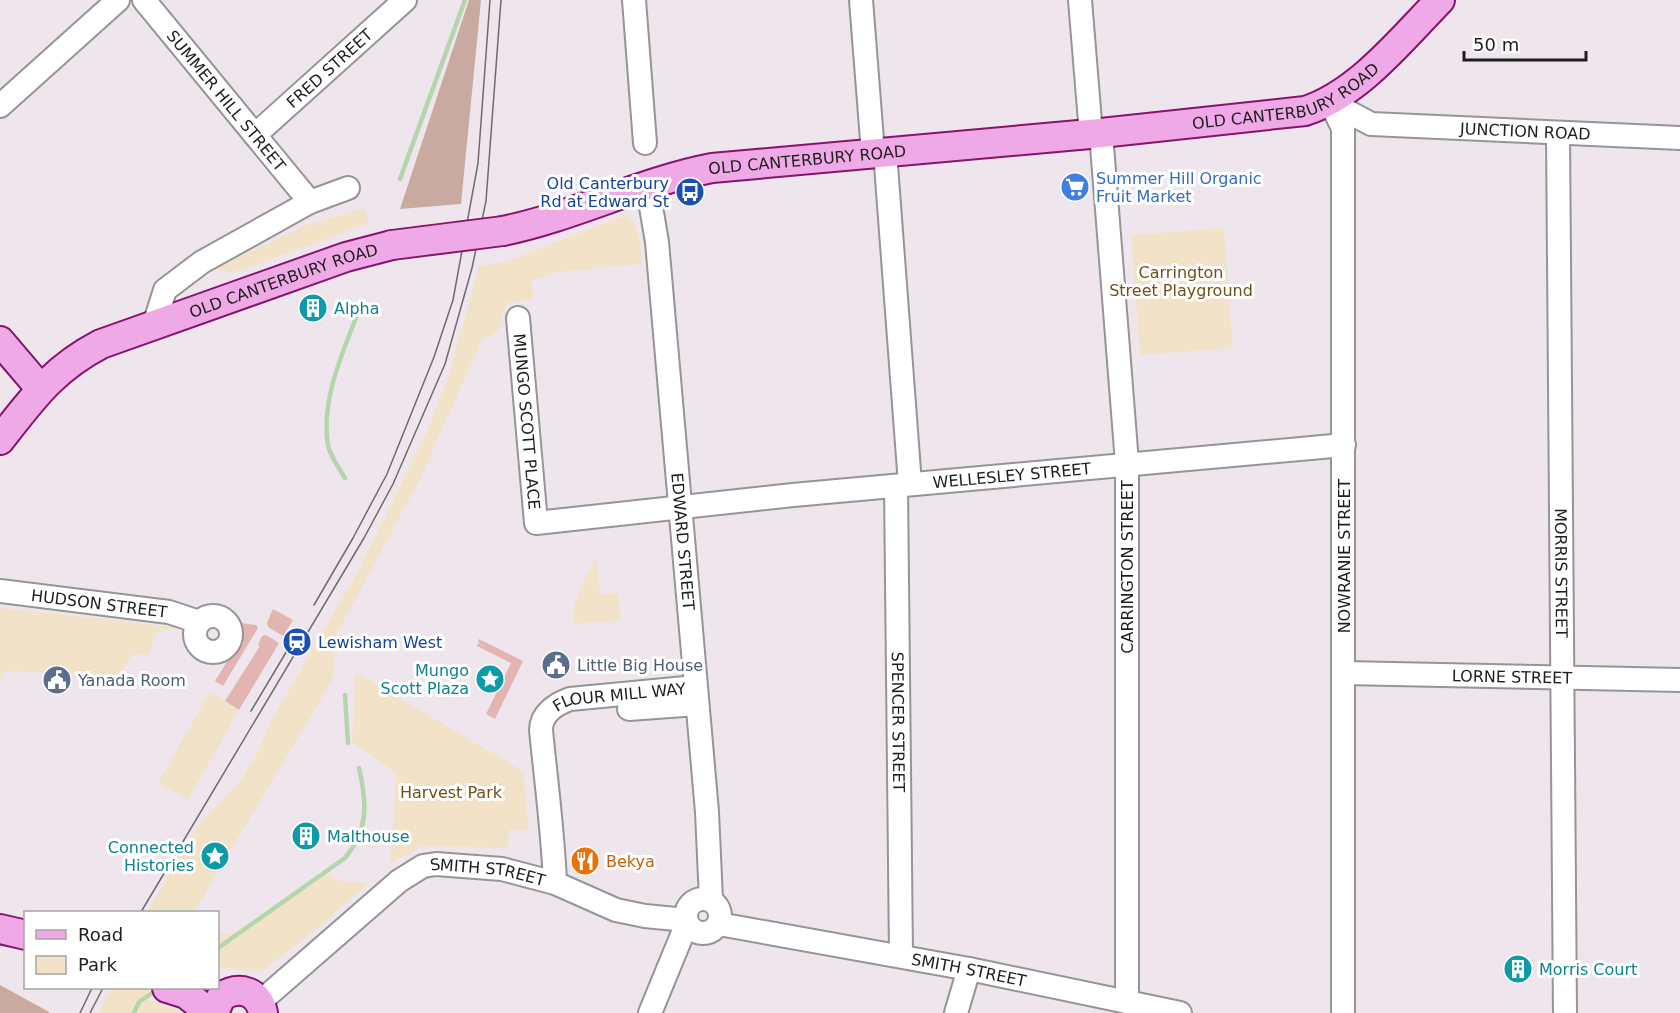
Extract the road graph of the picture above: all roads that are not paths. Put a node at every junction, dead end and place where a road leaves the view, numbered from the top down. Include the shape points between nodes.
1 (118, 0) edge
2 (144, 0) edge
3 (405, 0) edge
4 (634, 0) edge
5 (861, 0) edge
6 (1080, 0) edge
7 (1440, 0) edge
8 (1330, 102) junction
9 (0, 106) edge
10 (1371, 124) junction
11 (1343, 128) junction
12 (1096, 133) junction
13 (1558, 133) junction
14 (255, 135) junction
15 (1680, 138) edge
16 (645, 143) dead end
17 (879, 153) junction
18 (645, 186) junction
19 (348, 188) dead end
20 (310, 202) junction
21 (518, 318) dead end
22 (154, 325) junction
23 (0, 341) edge
24 (40, 388) junction
25 (0, 440) edge
26 (1344, 445) junction
27 (1127, 464) junction
28 (903, 485) junction
29 (679, 508) junction
30 (0, 591) edge
31 (199, 622) dead end
32 (1344, 673) junction
33 (1561, 678) junction
34 (1680, 680) edge
35 (697, 696) junction
36 (555, 883) junction
37 (711, 900) junction
38 (687, 922) junction
39 (719, 924) junction
40 (901, 956) junction
41 (969, 969) junction
42 (201, 998) edge
43 (1127, 1002) junction
44 (262, 1008) edge
45 (650, 1013) edge
46 (956, 1013) edge
47 (1180, 1013) edge
48 (1343, 1013) edge
49 (1565, 1013) edge

1 - 9 street
2 - 14 street, SUMMER HILL STREET
3 - 14 street, FRED STREET
4 - 16 street
5 - 17 street, SPENCER STREET
6 - 12 street, CARRINGTON STREET
7 - 8 main road, OLD CANTERBURY ROAD via 1357,84
8 - 10 street, JUNCTION ROAD
8 - 11 street, NOWRANIE STREET
8 - 12 main road, OLD CANTERBURY ROAD via 1293,113
10 - 11 street, JUNCTION ROAD via 1364,129
10 - 13 street, JUNCTION ROAD
11 - 26 street, NOWRANIE STREET
12 - 17 main road, OLD CANTERBURY ROAD
12 - 27 street, CARRINGTON STREET
13 - 15 street, JUNCTION ROAD
13 - 33 street, MORRIS STREET
14 - 20 street, SUMMER HILL STREET
17 - 18 main road, OLD CANTERBURY ROAD via 712,168
17 - 28 street, SPENCER STREET
18 - 22 main road, OLD CANTERBURY ROAD, bridge via 546,221 503,231 392,245 335,261
18 - 29 street, EDWARD STREET via 657,242
19 - 20 street, OLD CANTERBURY ROAD
20 - 22 street, OLD CANTERBURY ROAD via 202,262 165,290
21 - 29 street, MUNGO SCOTT PLACE via 537,523
22 - 24 main road, OLD CANTERBURY ROAD via 78,356
23 - 24 main road
24 - 25 main road, OLD CANTERBURY ROAD
26 - 27 street, WELLESLEY STREET
26 - 32 street, NOWRANIE STREET
27 - 28 street, WELLESLEY STREET
27 - 43 street, CARRINGTON STREET
28 - 29 street, WELLESLEY STREET
28 - 40 street, SPENCER STREET
29 - 35 street, EDWARD STREET
30 - 31 street, HUDSON STREET via 169,612
32 - 33 street, LORNE STREET
32 - 48 street, NOWRANIE STREET
33 - 34 street, LORNE STREET
33 - 49 street, MORRIS STREET
35 - 36 street, FLOUR MILL WAY via 570,699 546,714 541,730
35 - 37 street, EDWARD STREET
36 - 38 street, SMITH STREET via 616,910
36 - 44 street, SMITH STREET via 502,869 451,864 423,866 399,881
37 - 38 street via 700,899 690,904
37 - 39 street via 720,910
38 - 39 street via 695,931 706,933
38 - 45 street
39 - 40 street, SMITH STREET
40 - 41 street, SMITH STREET
41 - 43 street, SMITH STREET
41 - 46 street
42 - 44 main road via 239,990 256,997
43 - 47 street, SMITH STREET

